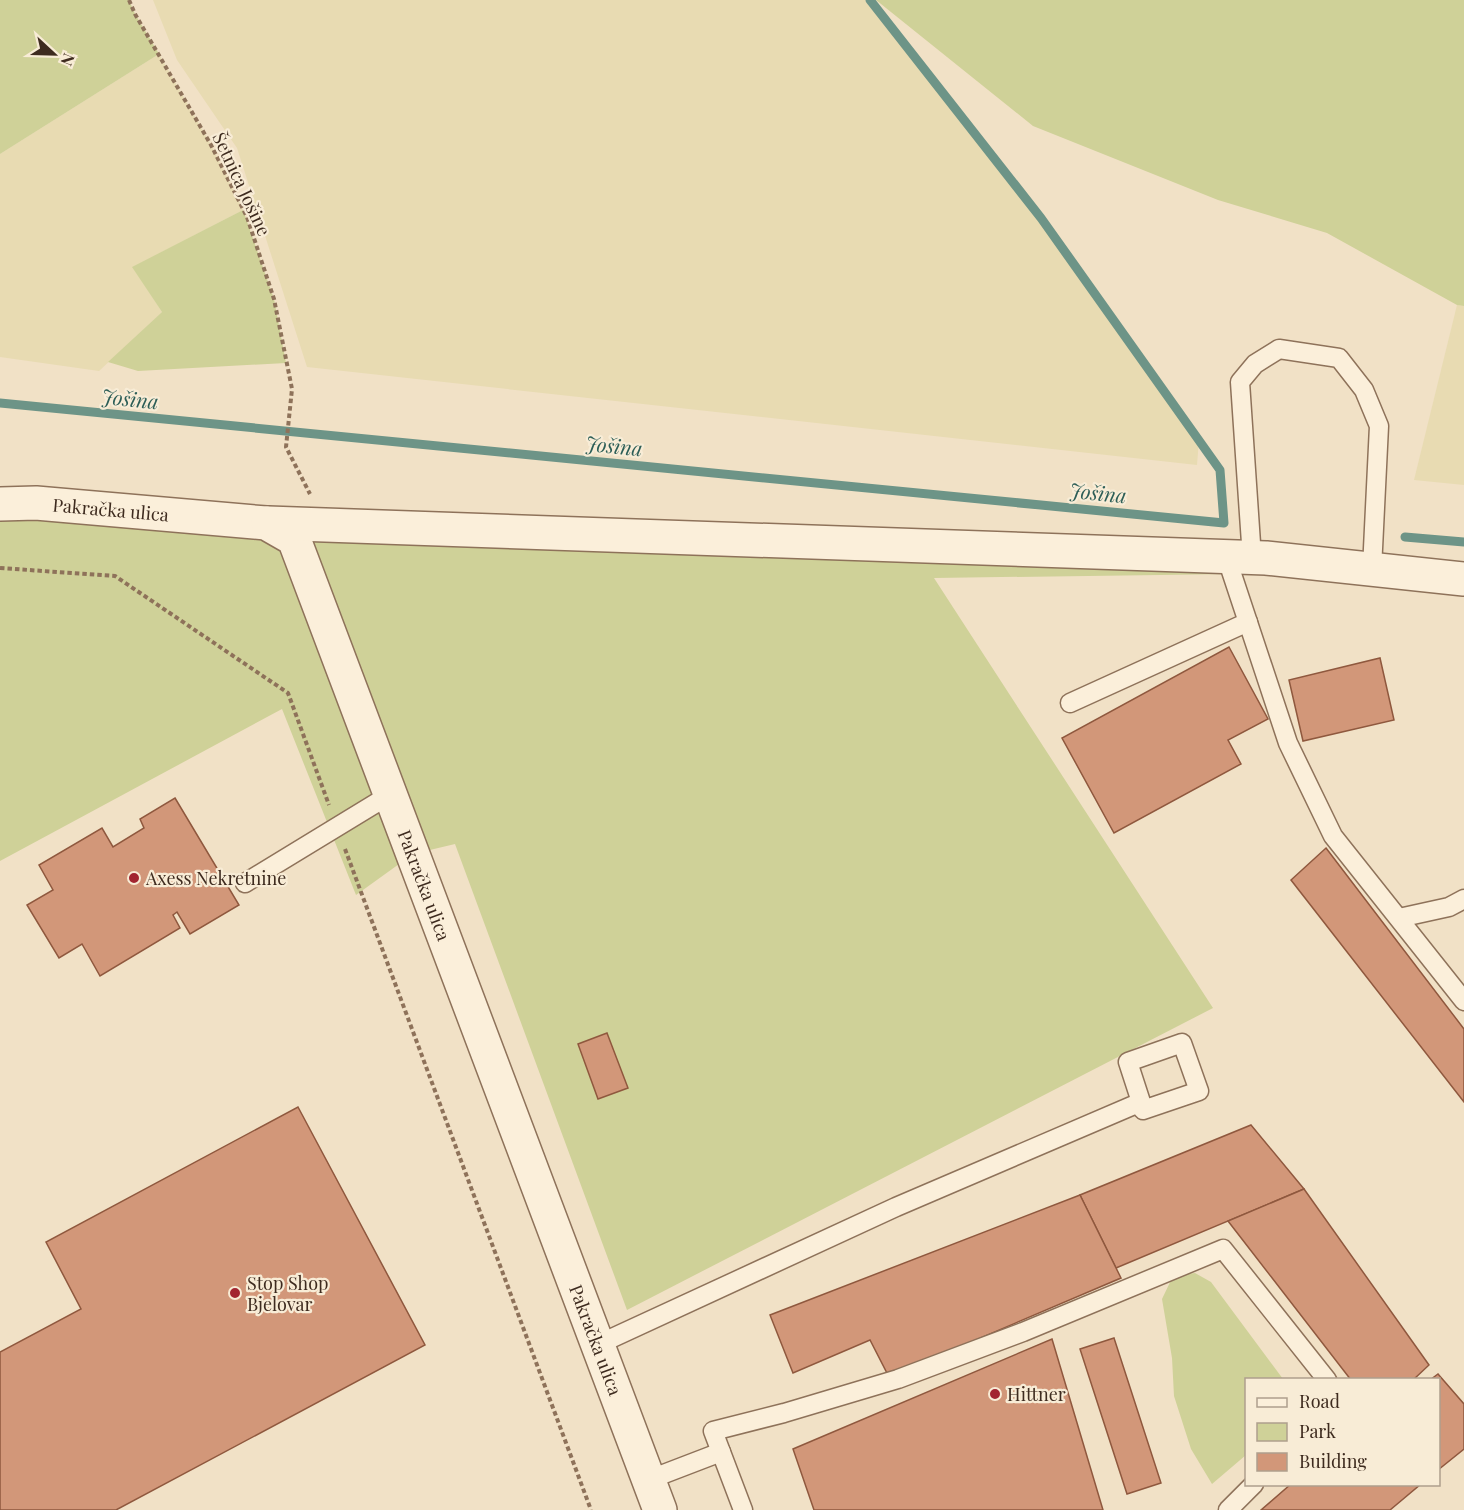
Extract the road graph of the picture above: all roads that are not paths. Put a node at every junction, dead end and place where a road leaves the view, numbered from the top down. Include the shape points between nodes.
1 (0, 504) edge
2 (266, 523) junction
3 (1239, 557) junction
4 (1372, 569) junction
5 (1461, 583) edge
6 (1248, 622) junction
7 (1070, 703) dead end
8 (391, 794) junction
9 (245, 883) dead end
10 (1464, 898) edge
11 (1399, 918) junction
12 (1464, 1001) edge
13 (1141, 1102) dead end
14 (597, 1345) junction
15 (1325, 1378) edge
16 (721, 1452) junction
17 (648, 1480) junction
18 (1253, 1486) edge
19 (660, 1510) edge
20 (743, 1510) edge
21 (1228, 1510) edge

1 - 2 street, Pakračka ulica via 36,503
2 - 3 street
2 - 8 street, Pakračka ulica via 294,539
3 - 4 street
3 - 4 lane via 1240,382 1255,364 1279,349 1339,358 1364,390 1379,426
3 - 6 lane
4 - 5 street
6 - 7 lane
6 - 11 lane via 1288,742 1333,836
8 - 9 lane
8 - 14 street, Pakračka ulica
10 - 11 lane via 1449,907
11 - 12 lane
13 - 14 lane via 896,1207
14 - 17 street, Pakračka ulica
15 - 16 lane via 1223,1249 898,1379 713,1431
16 - 17 lane
16 - 20 lane
17 - 19 street, Pakračka ulica
18 - 21 lane

